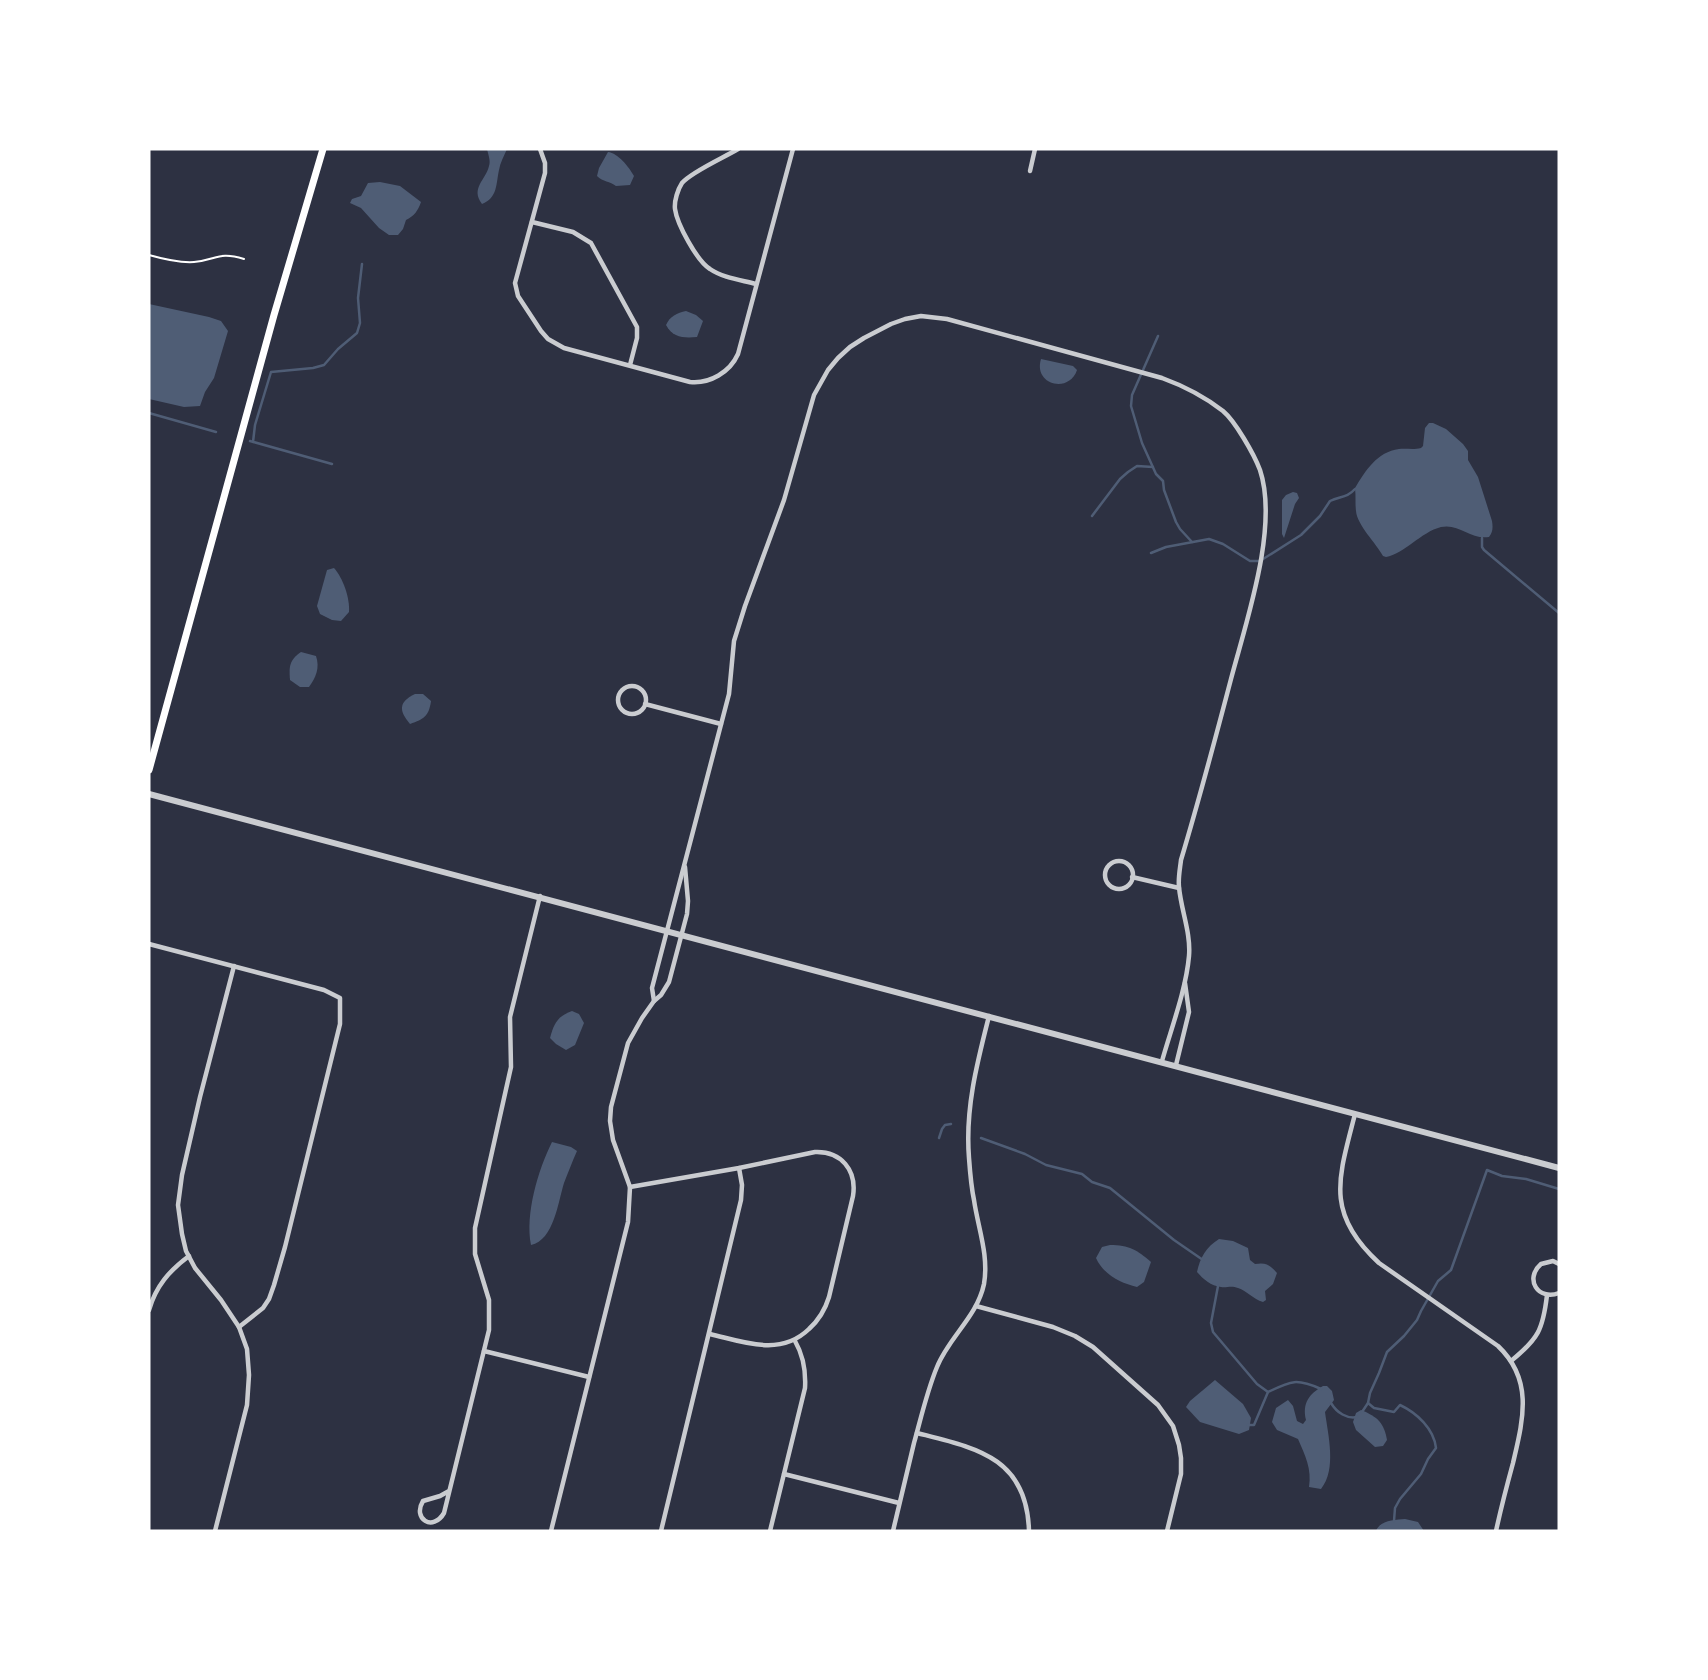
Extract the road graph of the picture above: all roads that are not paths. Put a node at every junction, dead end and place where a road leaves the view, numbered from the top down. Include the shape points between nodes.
1 (323, 149) edge
2 (540, 149) edge
3 (738, 149) edge
4 (793, 149) edge
5 (1035, 149) edge
6 (1030, 171) dead end
7 (532, 222) junction
8 (757, 284) junction
9 (630, 365) junction
10 (645, 704) junction
11 (721, 724) junction
12 (149, 770) edge
13 (149, 794) edge
14 (684, 862) junction
15 (1132, 877) junction
16 (1179, 888) junction
17 (540, 896) junction
18 (667, 930) junction
19 (682, 934) junction
20 (149, 944) edge
21 (234, 966) junction
22 (1185, 978) junction
23 (653, 1001) junction
24 (989, 1016) junction
25 (1162, 1061) junction
26 (1176, 1065) junction
27 (1355, 1114) junction
28 (739, 1168) junction
29 (1559, 1168) edge
30 (630, 1187) junction
31 (189, 1256) junction
32 (1559, 1264) edge
33 (1559, 1293) edge
34 (1548, 1295) junction
35 (976, 1306) junction
36 (149, 1310) edge
37 (239, 1327) junction
38 (710, 1334) junction
39 (795, 1340) junction
40 (484, 1351) junction
41 (1511, 1361) junction
42 (589, 1377) junction
43 (917, 1433) junction
44 (784, 1474) junction
45 (449, 1491) junction
46 (900, 1503) junction
47 (215, 1531) edge
48 (551, 1531) edge
49 (661, 1531) edge
50 (770, 1531) edge
51 (892, 1531) edge
52 (1029, 1531) edge
53 (1167, 1531) edge
54 (1496, 1531) edge

1 - 12 main road
2 - 7 street via 545,173
3 - 8 street via 687,178 675,205 703,264 721,275
4 - 8 street
5 - 6 street
7 - 9 street via 573,232 591,243 637,327
7 - 9 street via 515,289 541,331 564,348
8 - 9 street via 738,354 727,370 698,383
10 - 10 street via 643,692 636,687 624,689 618,699 622,710 630,714 638,713
10 - 11 street
11 - 14 street
11 - 16 street via 734,641 784,500 814,395 828,370 850,347 891,324 933,317 1162,378 1186,387 1225,413 1247,444 1265,491 1266,524 1255,588 1181,860
13 - 17 street
14 - 18 street
14 - 19 street via 688,907
15 - 15 street via 1131,868 1121,861 1108,865 1105,876 1115,888 1126,886
15 - 16 street
16 - 22 street via 1188,937
17 - 18 street
17 - 40 street via 510,1017 511,1067 475,1228 475,1254 490,1306
18 - 19 street
18 - 23 street
19 - 23 street via 668,985
19 - 24 street
20 - 21 street
21 - 31 street via 182,1175 178,1205
21 - 37 street via 341,998 340,1024 274,1285 263,1308
22 - 25 street
22 - 26 street via 1189,1012
23 - 30 street via 628,1043 610,1114 612,1140
24 - 25 street
24 - 35 street via 975,1070 969,1121 974,1201 985,1263 984,1286
25 - 26 street
26 - 27 street
27 - 29 street
27 - 41 street via 1339,1188 1353,1235 1379,1262 1493,1341
28 - 30 street
28 - 38 street via 741,1200
28 - 39 street via 824,1151 839,1158 852,1173 853,1196 827,1303 817,1321
30 - 42 street via 628,1222
31 - 36 street via 160,1283
31 - 37 street
32 - 34 street via 1547,1262 1534,1273 1537,1289
33 - 34 street
34 - 41 street via 1539,1331
35 - 43 street via 939,1363
35 - 53 street via 1075,1336 1158,1405 1180,1444 1181,1474
37 - 47 street via 247,1349 247,1405
38 - 39 street via 762,1346
38 - 49 street
39 - 44 street via 803,1358 805,1381
40 - 42 street
40 - 45 street
41 - 54 street via 1524,1404
42 - 48 street
43 - 46 street
43 - 52 street via 974,1448 1003,1467 1024,1499
44 - 46 street
44 - 50 street
45 - 45 street via 442,1517 431,1523 423,1519 419,1512 423,1501
46 - 51 street

